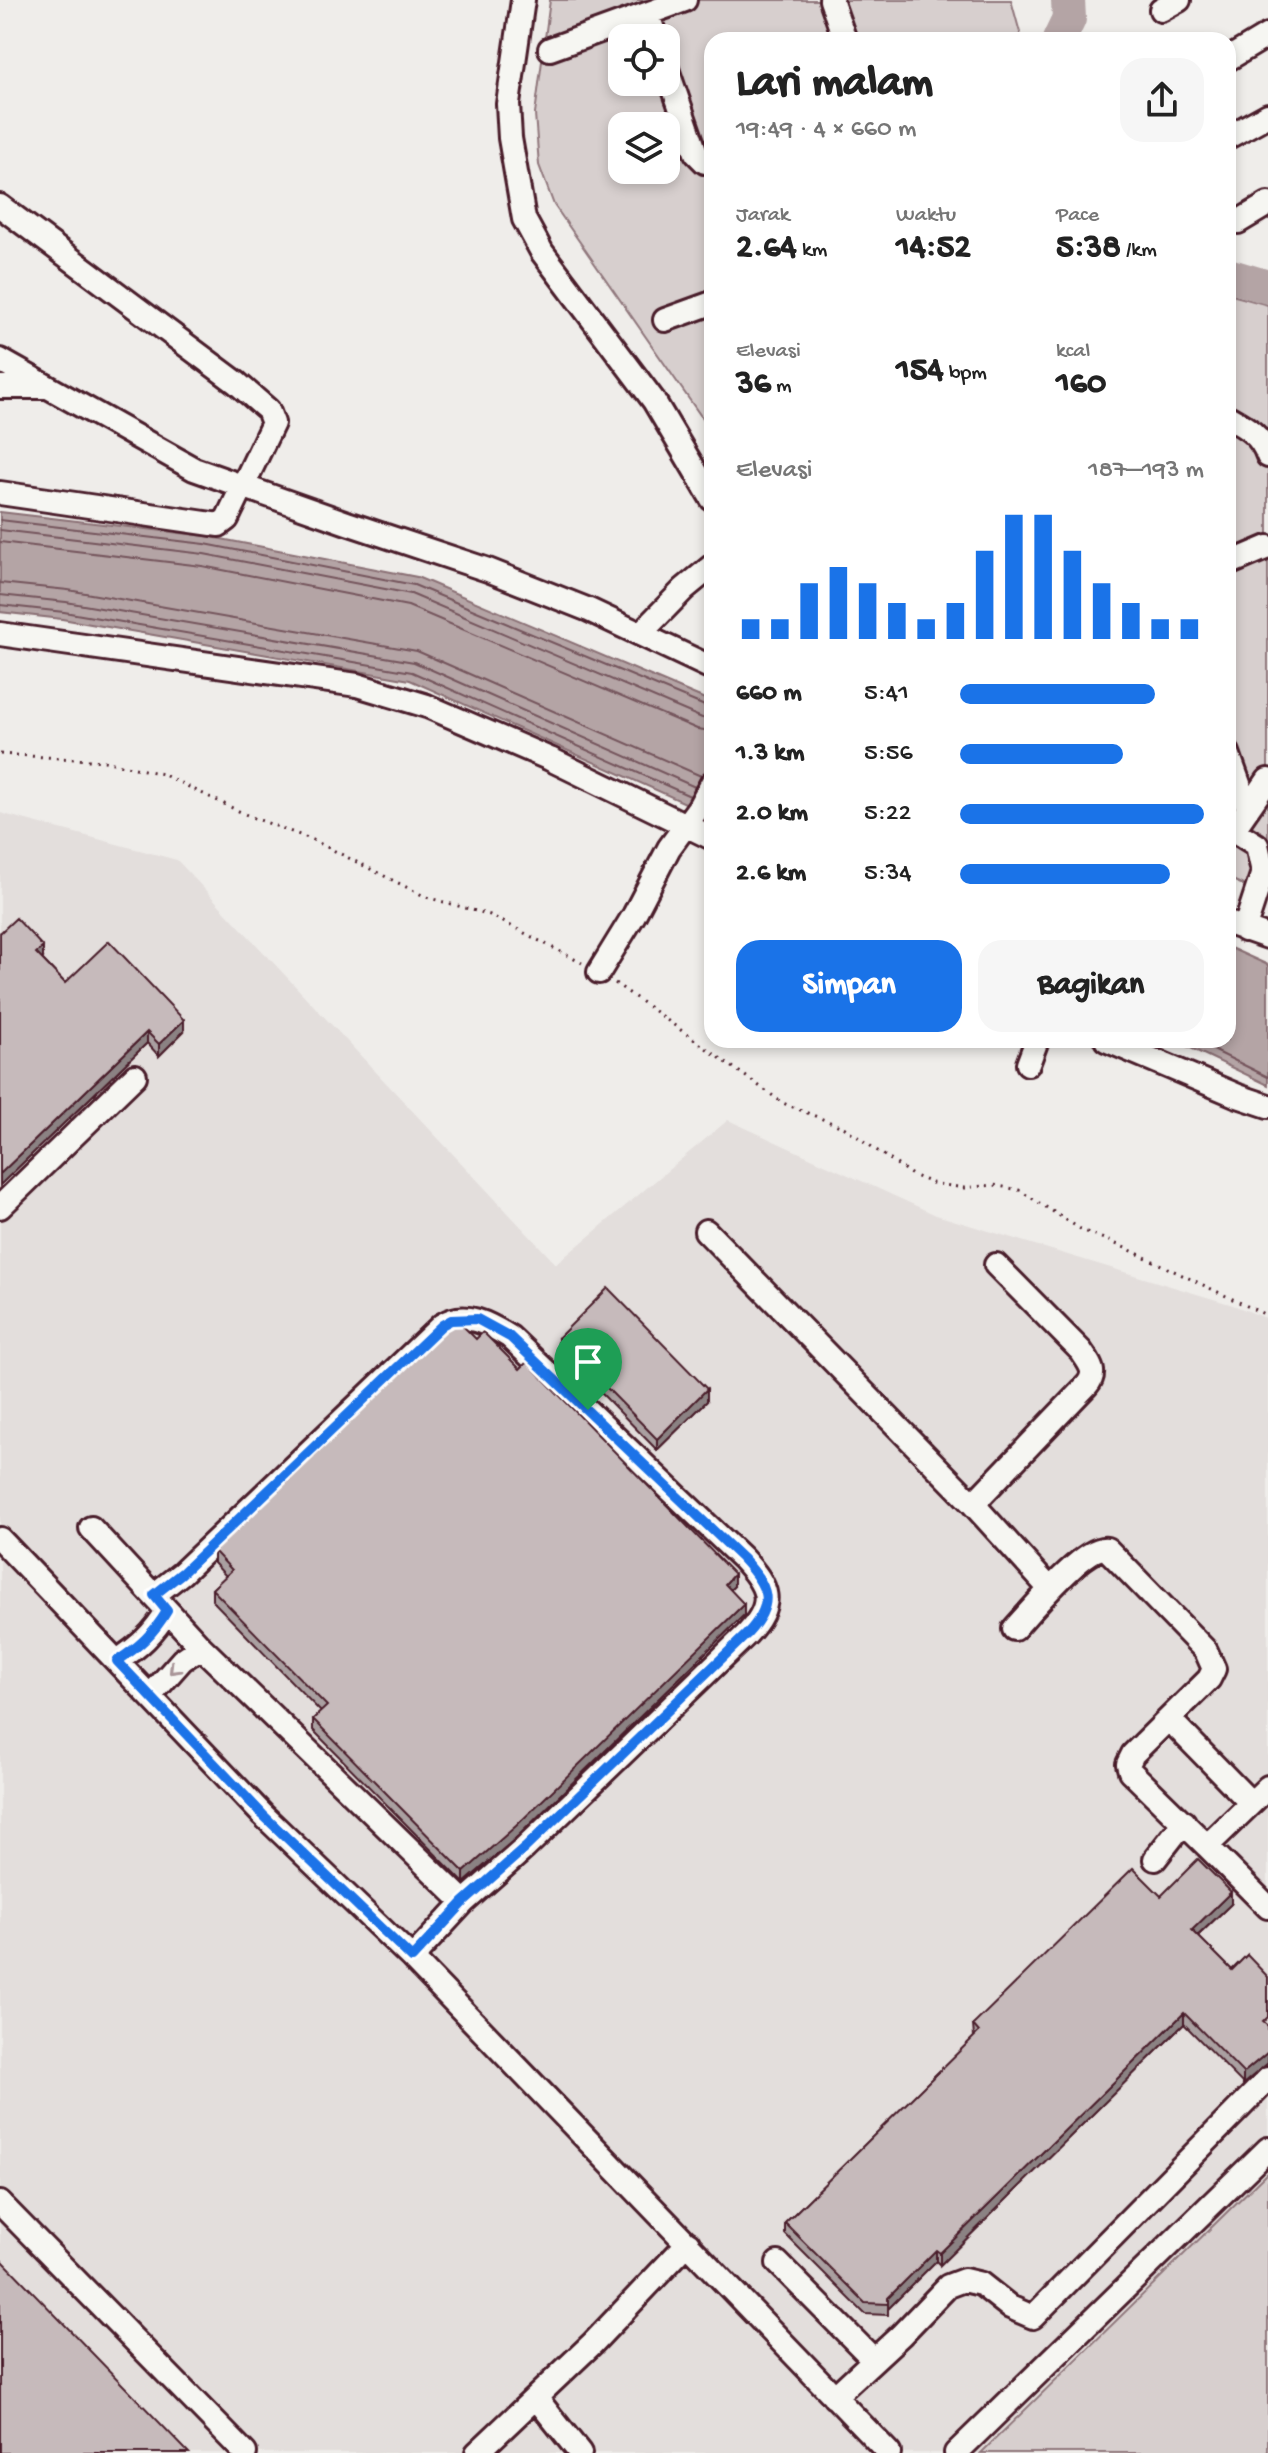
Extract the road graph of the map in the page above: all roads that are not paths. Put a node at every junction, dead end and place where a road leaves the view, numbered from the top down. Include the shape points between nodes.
1 (523, 0) edge
2 (831, 0) edge
3 (679, 1) edge
4 (648, 15) junction
5 (651, 24) edge
6 (842, 32) edge
7 (1268, 35) edge
8 (550, 49) dead end
9 (1236, 54) edge
10 (676, 96) edge
11 (1268, 115) edge
12 (1236, 133) edge
13 (704, 161) edge
14 (1268, 204) edge
15 (0, 206) edge
16 (1238, 222) dead end
17 (704, 306) edge
18 (665, 320) dead end
19 (0, 360) edge
20 (0, 387) edge
21 (46, 387) junction
22 (1236, 421) edge
23 (1268, 456) edge
24 (704, 485) edge
25 (244, 487) junction
26 (0, 493) edge
27 (1268, 547) edge
28 (1236, 561) edge
29 (704, 573) edge
30 (0, 634) edge
31 (640, 634) junction
32 (704, 664) edge
33 (1236, 775) edge
34 (1268, 780) edge
35 (704, 796) edge
36 (1248, 809) junction
37 (693, 815) junction
38 (1236, 822) edge
39 (704, 828) edge
40 (1236, 831) edge
41 (1236, 927) edge
42 (1268, 937) edge
43 (599, 972) road end
44 (1034, 1048) edge
45 (1125, 1048) edge
46 (1028, 1064) dead end
47 (135, 1076) dead end
48 (1268, 1106) edge
49 (0, 1207) edge
50 (706, 1231) dead end
51 (996, 1265) dead end
52 (973, 1504) junction
53 (91, 1528) dead end
54 (0, 1539) edge
55 (1050, 1589) junction
56 (160, 1603) junction
57 (1014, 1629) dead end
58 (201, 1647) junction
59 (117, 1661) junction
60 (151, 1695) junction
61 (1169, 1719) junction
62 (1268, 1787) edge
63 (1251, 1803) junction
64 (1184, 1822) junction
65 (1207, 1846) junction
66 (1155, 1859) dead end
67 (464, 1902) junction
68 (1268, 1907) edge
69 (412, 1958) junction
70 (1268, 2079) edge
71 (1268, 2149) edge
72 (0, 2203) edge
73 (688, 2243) junction
74 (778, 2263) dead end
75 (874, 2360) junction
76 (834, 2397) junction
77 (537, 2399) junction
78 (245, 2453) edge
79 (477, 2453) edge
80 (580, 2453) edge
81 (889, 2453) edge
82 (956, 2453) edge

1 - 24 street via 508,104 524,219 542,252 654,401
2 - 6 street
3 - 4 street
4 - 5 street
4 - 8 street
7 - 9 street
10 - 13 street via 696,153
11 - 12 street
14 - 16 street
15 - 25 street via 268,410 273,423
17 - 18 street
19 - 21 street
20 - 21 street
21 - 25 street via 194,469
22 - 23 street via 1258,437
25 - 26 street via 219,525
25 - 31 street via 488,570
27 - 28 street
29 - 31 street
30 - 37 street via 357,685 427,706
31 - 32 street
33 - 36 street
34 - 36 street
35 - 37 street
36 - 38 street
37 - 39 street
37 - 43 street
40 - 41 street via 1257,845 1263,872
41 - 42 street
44 - 46 street
45 - 48 street
47 - 49 street
50 - 52 street
51 - 52 street via 1081,1351 1093,1376
52 - 55 street
53 - 56 street
54 - 59 street
55 - 57 street
55 - 61 street via 1104,1548 1206,1651 1213,1674
56 - 58 street
56 - 59 street via 156,1630
56 - 67 street via 182,1573 451,1320 477,1319 510,1337 742,1558 765,1588 765,1610 757,1624
58 -> 60 street
58 - 67 street
59 - 60 street
60 - 69 street via 263,1815
61 - 63 street
61 - 64 street via 1128,1764 1134,1777
62 - 63 street
63 - 65 street
64 - 65 street
64 - 66 street
65 - 68 street
67 - 69 street
69 - 73 street
70 - 75 street via 1033,2317 981,2284 964,2280 948,2286
71 - 82 street
72 - 78 street
73 - 76 street
73 - 77 street
74 - 75 street
75 - 76 street
76 - 81 street
77 - 79 street
77 - 80 street

